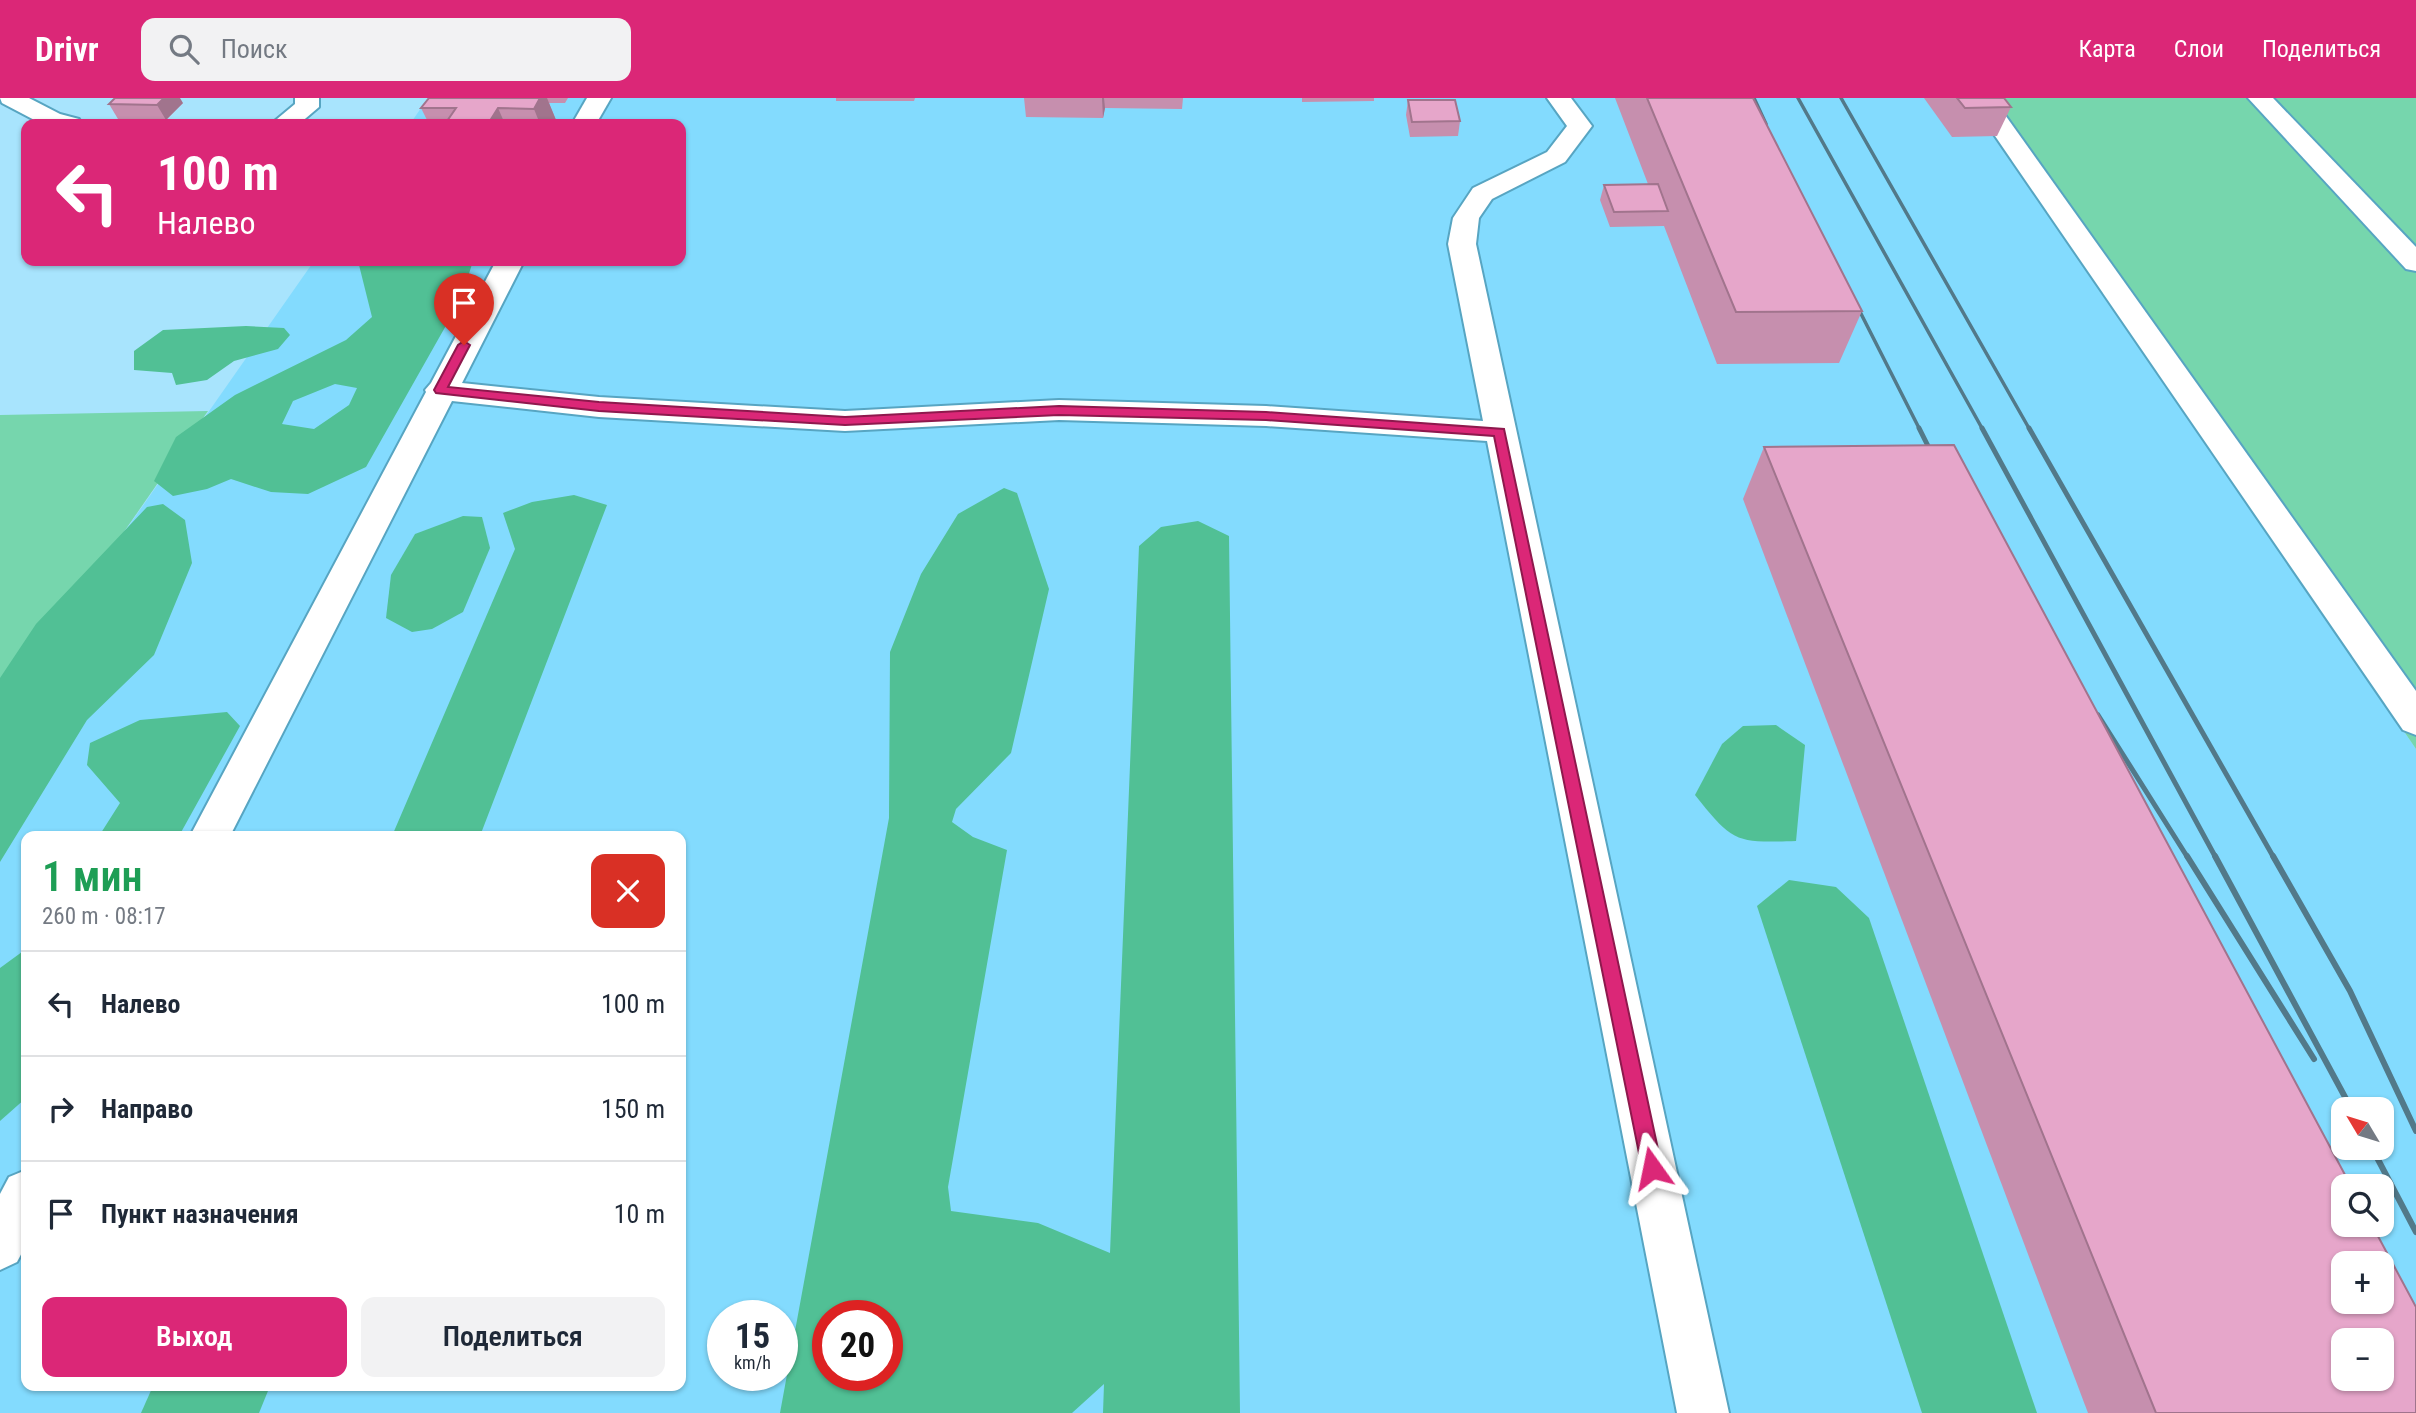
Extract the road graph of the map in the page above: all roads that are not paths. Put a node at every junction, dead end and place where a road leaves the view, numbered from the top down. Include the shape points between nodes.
1 (10, 98) edge
2 (307, 98) edge
3 (599, 98) edge
4 (1559, 98) edge
5 (1981, 98) edge
6 (2260, 98) edge
7 (51, 119) edge
8 (290, 119) edge
9 (587, 119) edge
10 (2416, 263) edge
11 (507, 266) edge
12 (440, 390) junction
13 (1499, 432) junction
14 (2416, 720) edge
15 (213, 831) edge
16 (21, 1204) edge
17 (0, 1245) edge
18 (1703, 1413) edge

1 - 7 street
2 - 8 street via 307,107
3 - 9 street
4 - 13 street via 1580,126 1556,157 1482,194 1466,218 1462,244
5 - 14 street
6 - 10 street
11 - 12 street
12 - 13 street via 599,407 845,421 1059,410 1266,416
12 - 15 street
13 - 18 street
16 - 17 street

